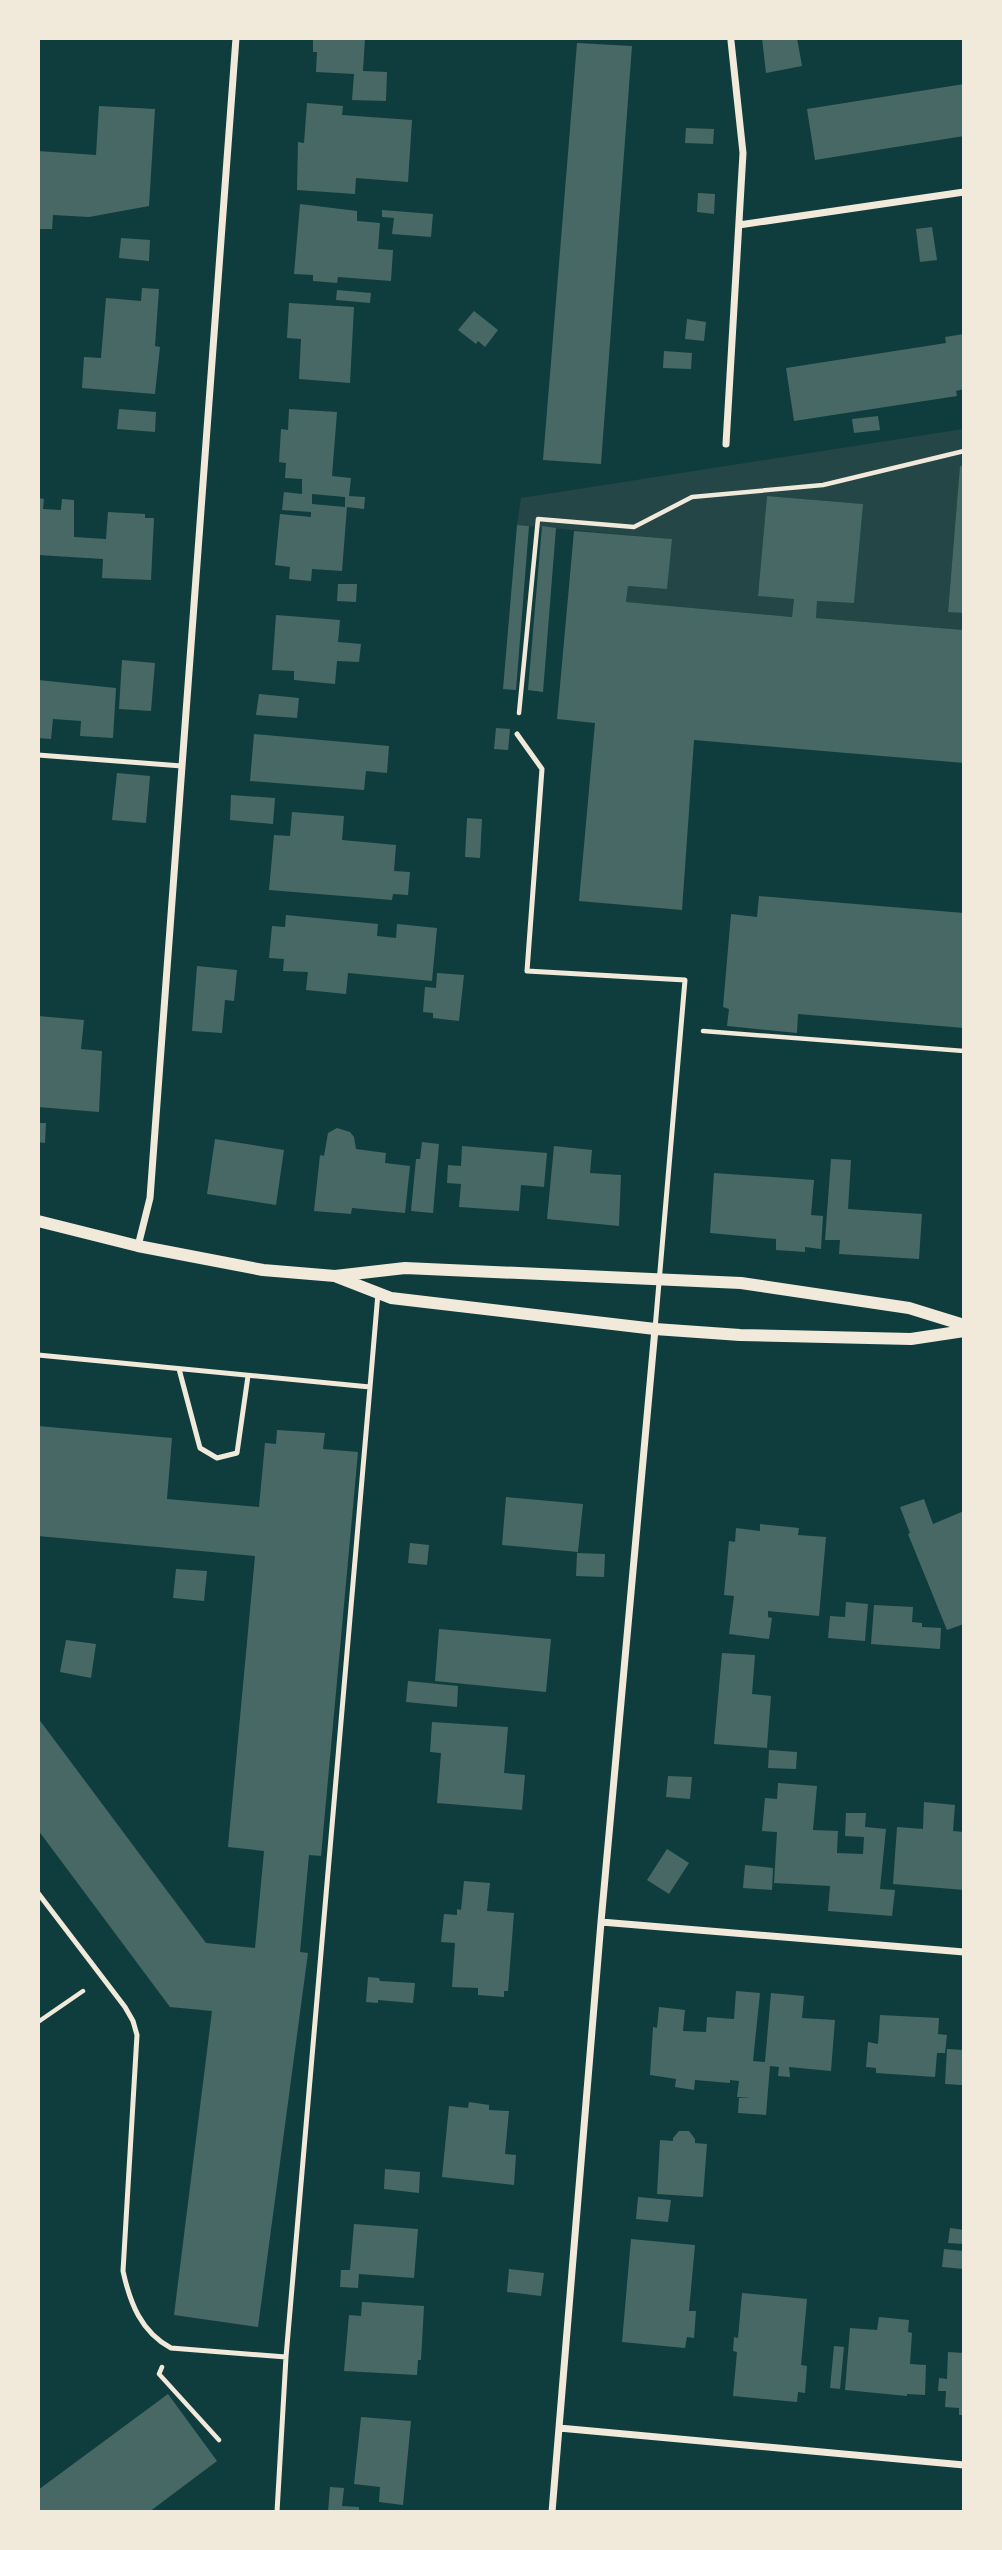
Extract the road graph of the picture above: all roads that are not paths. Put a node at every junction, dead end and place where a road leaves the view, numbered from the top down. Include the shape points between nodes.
1 (236, 38) edge
2 (731, 41) dead end
3 (964, 192) edge
4 (739, 225) junction
5 (726, 444) dead end
6 (517, 734) road end
7 (38, 755) edge
8 (182, 766) junction
9 (38, 1221) edge
10 (138, 1247) junction
11 (335, 1276) junction
12 (660, 1279) junction
13 (378, 1293) junction
14 (964, 1325) edge
15 (655, 1329) junction
16 (964, 1331) edge
17 (38, 1355) edge
18 (179, 1369) junction
19 (248, 1376) junction
20 (370, 1387) junction
21 (38, 1893) edge
22 (601, 1922) junction
23 (964, 1952) edge
24 (286, 2357) junction
25 (559, 2428) junction
26 (964, 2465) edge
27 (277, 2511) edge
28 (552, 2511) edge

1 - 8 street
2 - 4 street via 743,153
3 - 4 street
4 - 5 street
6 - 12 lane via 542,768 527,971 685,980
7 - 8 lane
8 - 10 street via 150,1198
9 - 10 street
10 - 11 street via 263,1270
11 - 12 street via 405,1268
11 - 13 street
12 - 14 street via 741,1283 909,1308
12 - 15 lane
13 - 15 street
13 - 20 lane
15 - 16 street via 911,1339
15 - 22 street
17 - 18 lane
18 - 19 lane
18 - 19 lane via 200,1448 217,1458 237,1452
19 - 20 lane
20 - 24 lane
21 - 24 lane via 125,2007 137,2035 123,2271 138,2317 157,2340 171,2348
22 - 23 street
22 - 25 street
24 - 27 lane
25 - 26 street
25 - 28 street

